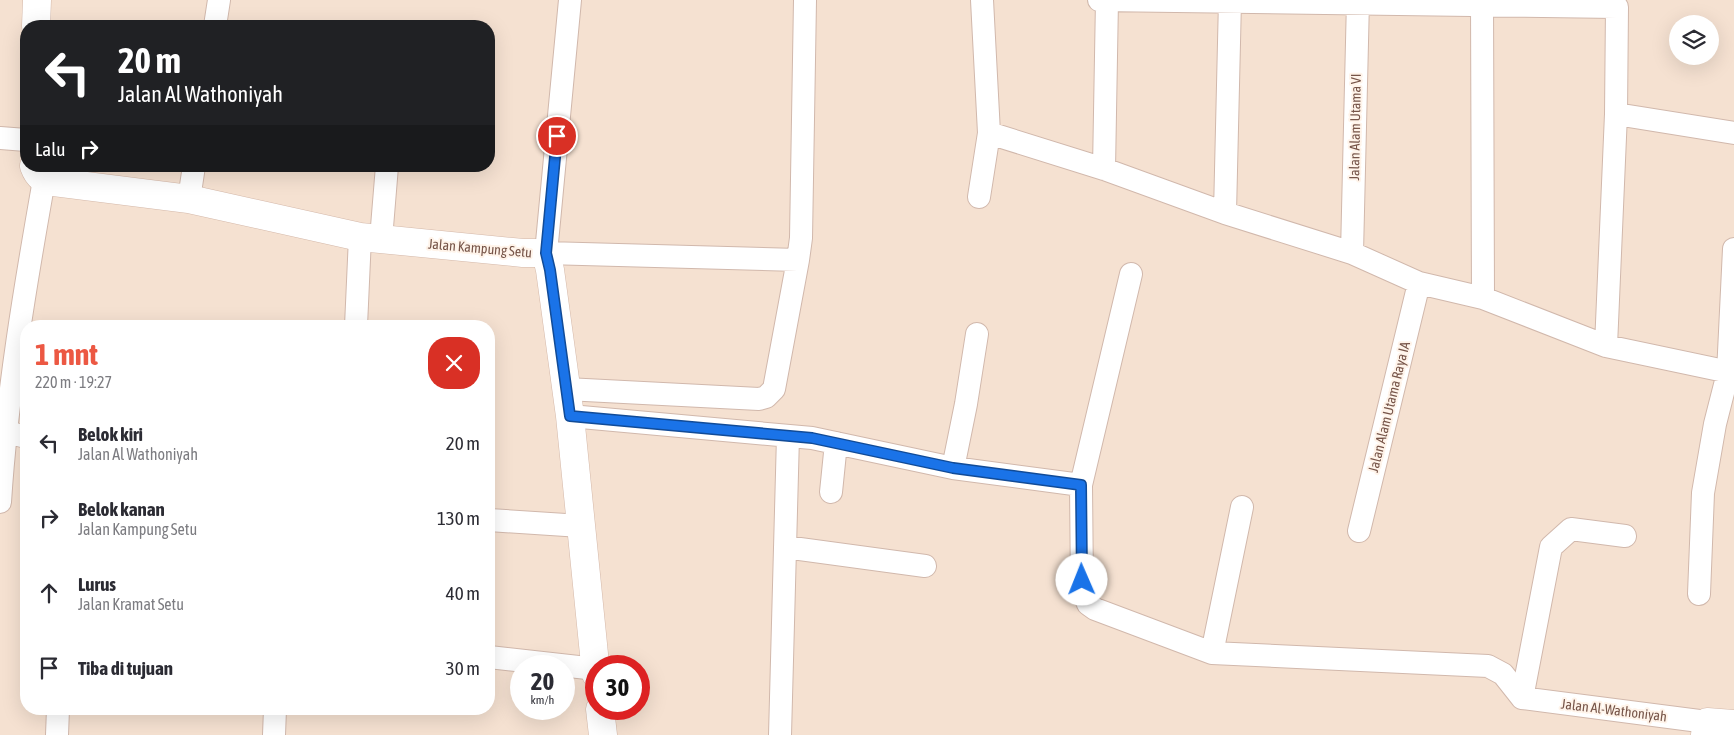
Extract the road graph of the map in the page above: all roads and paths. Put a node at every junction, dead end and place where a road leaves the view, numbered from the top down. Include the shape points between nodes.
1 (37, 0) edge
2 (219, 0) edge
3 (570, 0) edge
4 (805, 0) edge
5 (982, 0) edge
6 (1100, 0) edge
7 (1107, 0) edge
8 (1230, 1) edge
9 (1358, 2) edge
10 (1481, 3) edge
11 (36, 20) edge
12 (216, 20) edge
13 (1616, 114) junction
14 (988, 133) junction
15 (1734, 133) edge
16 (0, 138) edge
17 (20, 140) edge
18 (1104, 169) junction
19 (193, 172) edge
20 (386, 172) edge
21 (39, 173) edge
22 (979, 197) dead end
23 (189, 199) junction
24 (1225, 213) junction
25 (370, 238) junction
26 (1734, 249) edge
27 (546, 253) junction
28 (1352, 254) junction
29 (798, 260) junction
30 (1131, 274) dead end
31 (1419, 283) junction
32 (1483, 298) junction
33 (357, 320) edge
34 (977, 334) dead end
35 (1606, 346) junction
36 (8, 351) edge
37 (1731, 373) edge
38 (566, 389) junction
39 (570, 416) junction
40 (788, 436) junction
41 (9, 442) edge
42 (836, 443) junction
43 (953, 468) junction
44 (1081, 485) junction
45 (831, 492) dead end
46 (0, 502) edge
47 (1242, 507) dead end
48 (495, 520) edge
49 (581, 526) junction
50 (1359, 531) dead end
51 (1625, 536) dead end
52 (785, 547) junction
53 (925, 566) dead end
54 (1699, 594) dead end
55 (1212, 653) junction
56 (595, 655) edge
57 (495, 658) edge
58 (585, 668) edge
59 (1522, 698) junction
60 (58, 715) edge
61 (275, 715) edge
62 (601, 720) edge
63 (1734, 724) edge
64 (1706, 728) edge
65 (56, 735) edge
66 (274, 735) edge
67 (602, 735) edge
68 (780, 735) edge

1 - 11 street
2 - 12 street
3 - 27 street
4 - 29 street
5 - 14 street
6 - 7 street
7 - 8 street
7 - 18 street
8 - 9 street
8 - 24 street
9 - 10 street
9 - 28 street, Jalan Alam Utama VI
10 - 13 street via 1618,7
10 - 32 street
13 - 15 street
13 - 35 street
14 - 18 street
14 - 22 street
16 - 17 street
18 - 24 street
19 - 23 street
20 - 25 street
21 - 23 street, Jalan Kampung Setu
21 - 36 street
23 - 25 street, Jalan Kampung Setu
24 - 28 street
25 - 27 street, Jalan Kampung Setu
25 - 33 street
26 - 37 street
27 - 29 street
27 - 38 street, Jalan Kampung Setu
28 - 31 street
29 - 38 street via 774,389 766,397
30 - 44 street
31 - 32 street
31 - 50 street, Jalan Alam Utama Raya IA
32 - 35 street
34 - 43 street
35 - 37 street
36 - 41 street
37 - 54 street via 1714,424 1703,493
38 - 39 street, Jalan Kampung Setu
39 - 40 street
39 - 49 street, Jalan Kampung Setu
40 - 42 street
40 - 52 street
41 - 46 street
42 - 43 street
42 - 45 street
43 - 44 street
44 - 55 street via 1082,588 1088,604
47 - 55 street
48 - 49 street
49 - 56 street, Jalan Kampung Setu
51 - 59 street via 1571,528 1551,548
52 - 53 street
52 - 68 street
55 - 59 street via 1488,666 1503,674
57 - 58 street
59 - 64 street, Jalan Al-Wathoniyah
60 - 65 street
61 - 66 street
62 - 67 street
63 - 64 street

